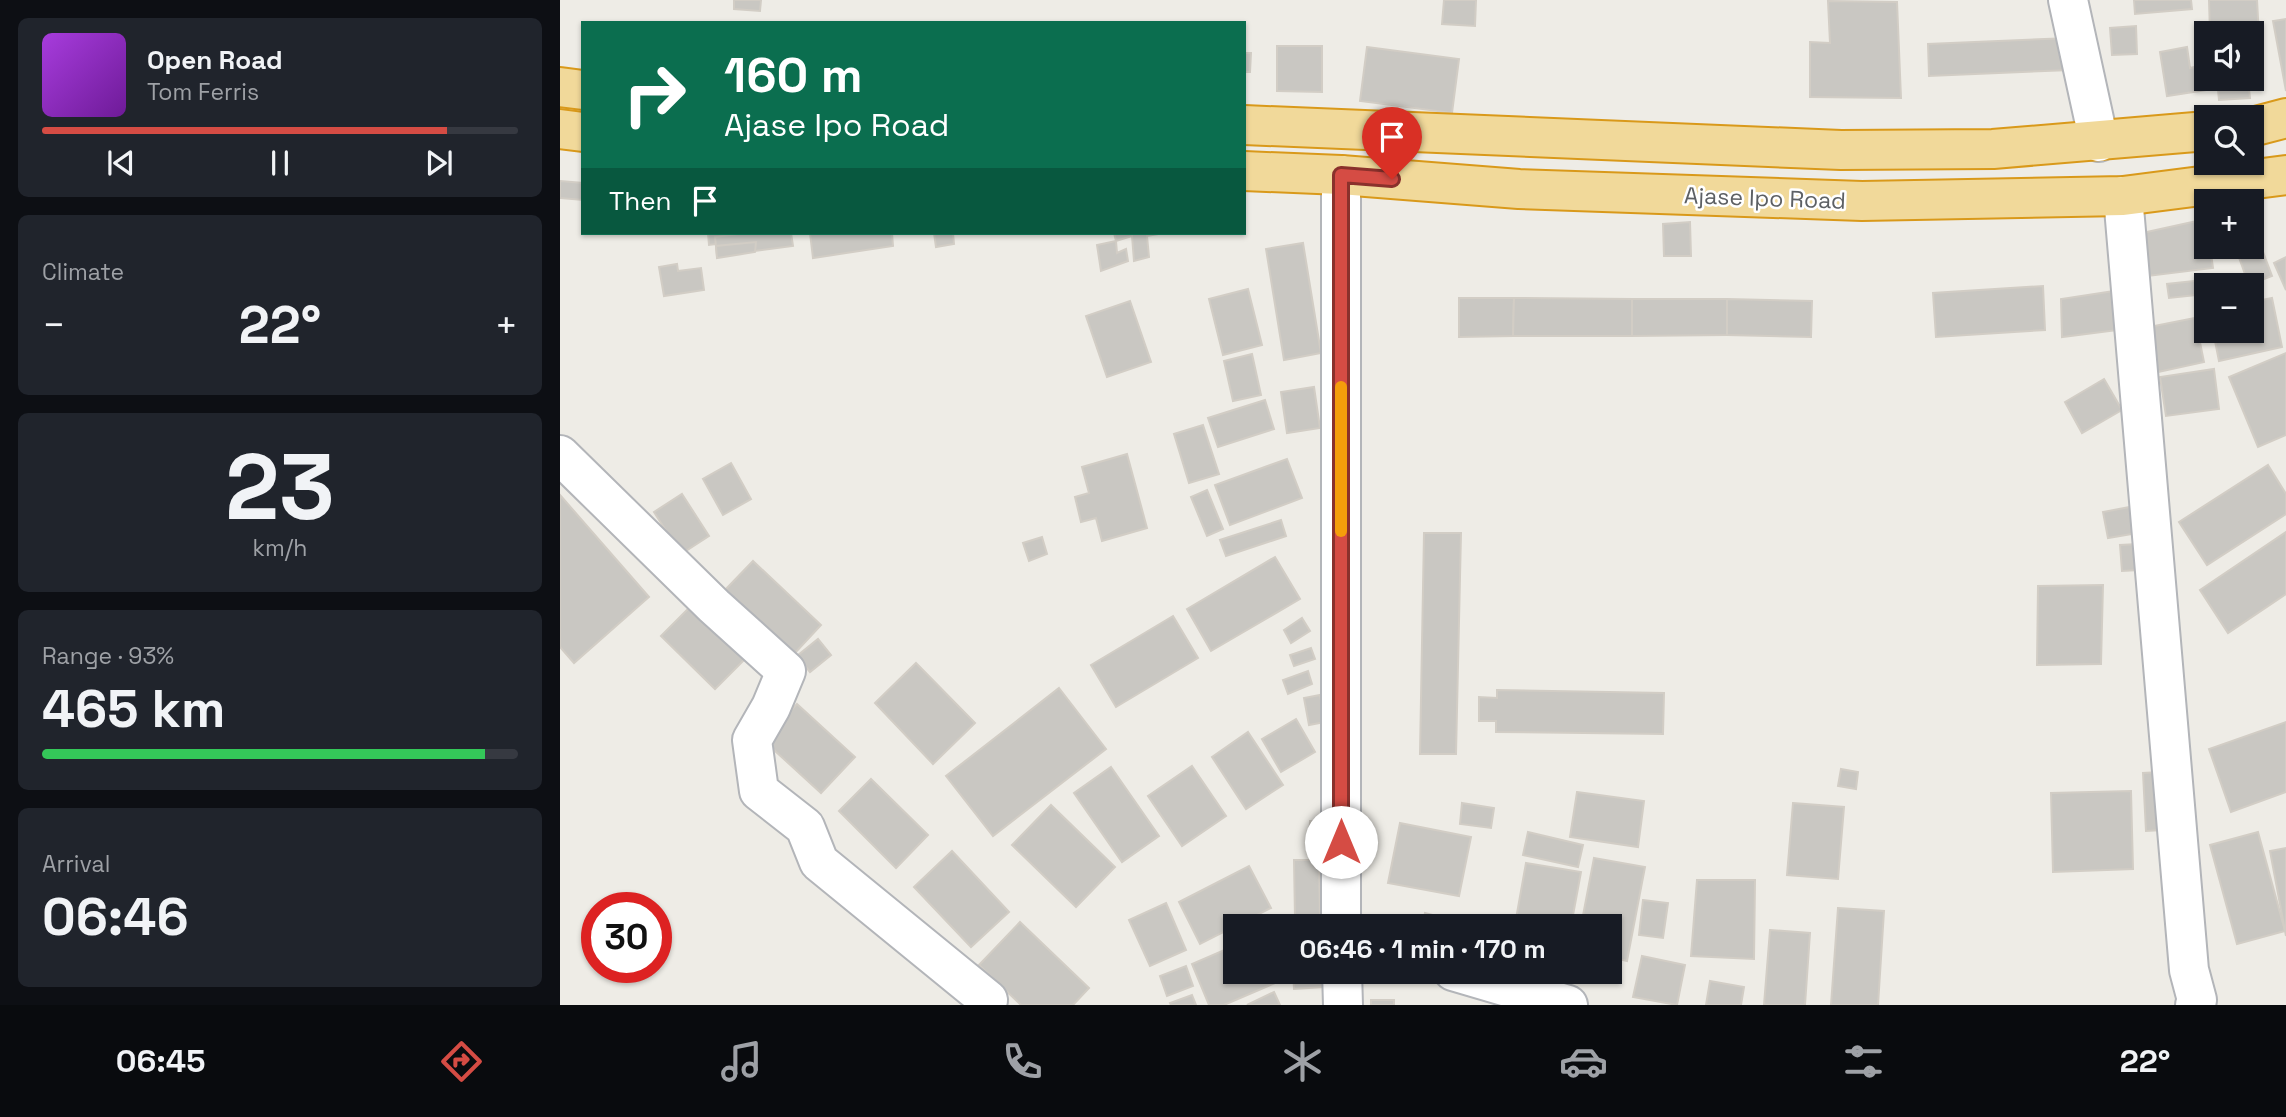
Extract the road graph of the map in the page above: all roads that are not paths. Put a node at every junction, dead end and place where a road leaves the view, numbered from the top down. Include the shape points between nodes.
1 (2068, 0) edge
2 (560, 87) edge
3 (581, 90) edge
4 (2286, 118) edge
5 (2264, 124) edge
6 (1246, 125) edge
7 (560, 129) edge
8 (581, 132) edge
9 (2194, 132) edge
10 (2099, 142) junction
11 (1246, 171) edge
12 (1341, 175) junction
13 (2286, 175) edge
14 (2123, 196) junction
15 (560, 455) edge
16 (1341, 914) edge
17 (1342, 984) edge
18 (1497, 984) edge
19 (988, 1000) dead end
20 (1343, 1005) edge
21 (1567, 1005) edge
22 (2195, 1005) edge

1 - 10 street
2 - 3 highway
4 - 5 highway
6 - 10 highway via 1841,149 1993,149
7 - 8 highway
9 - 10 highway
11 - 12 highway, Ajase Ipo Road
12 - 14 highway, Ajase Ipo Road via 1519,189 1862,201
12 - 16 street
13 - 14 highway, Ajase Ipo Road
14 - 22 street
15 - 19 street via 786,671 752,740 759,791 805,827 819,862
17 - 20 street
18 - 21 street

